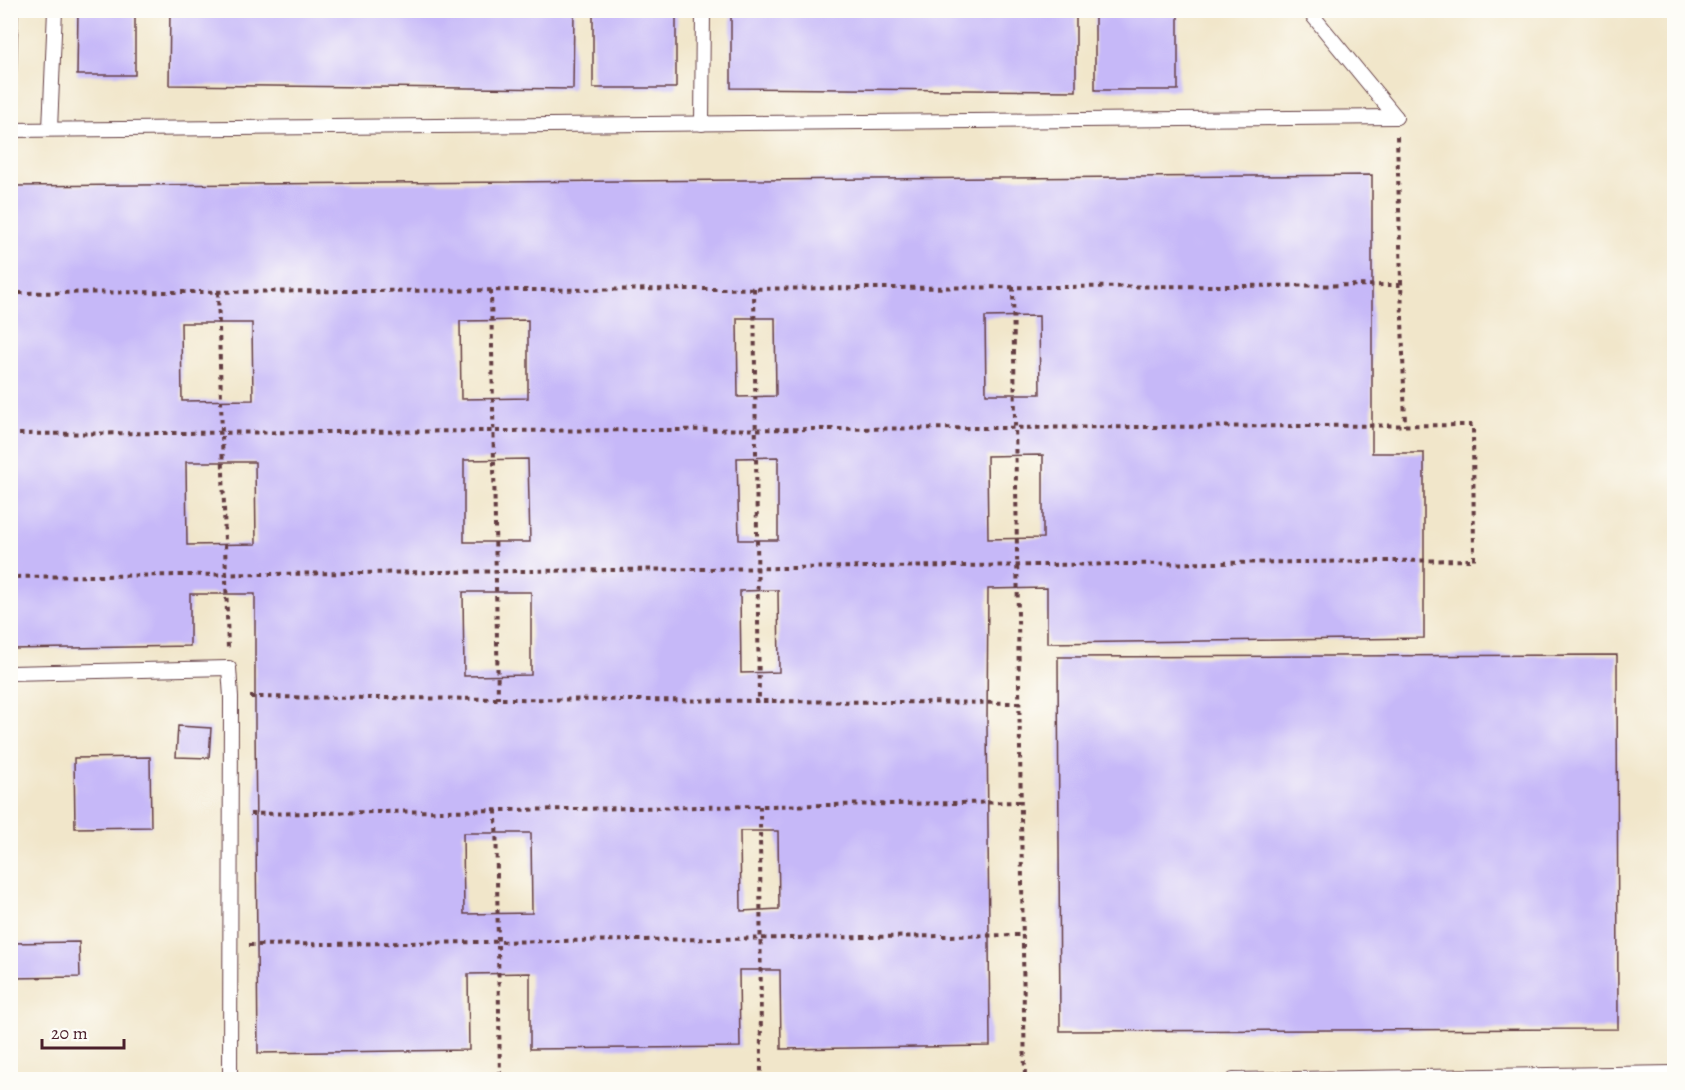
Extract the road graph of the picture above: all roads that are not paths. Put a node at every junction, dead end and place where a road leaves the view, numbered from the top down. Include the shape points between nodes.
1 (55, 10) edge
2 (703, 10) edge
3 (1308, 10) edge
4 (702, 124) junction
5 (10, 129) edge
6 (50, 129) junction
7 (10, 673) edge
8 (1674, 1073) edge
9 (230, 1080) edge
10 (1233, 1080) edge

1 - 6 lane
2 - 4 lane
3 - 4 lane via 1396,117
4 - 6 lane
5 - 6 lane
7 - 9 lane via 229,668
8 - 10 lane

